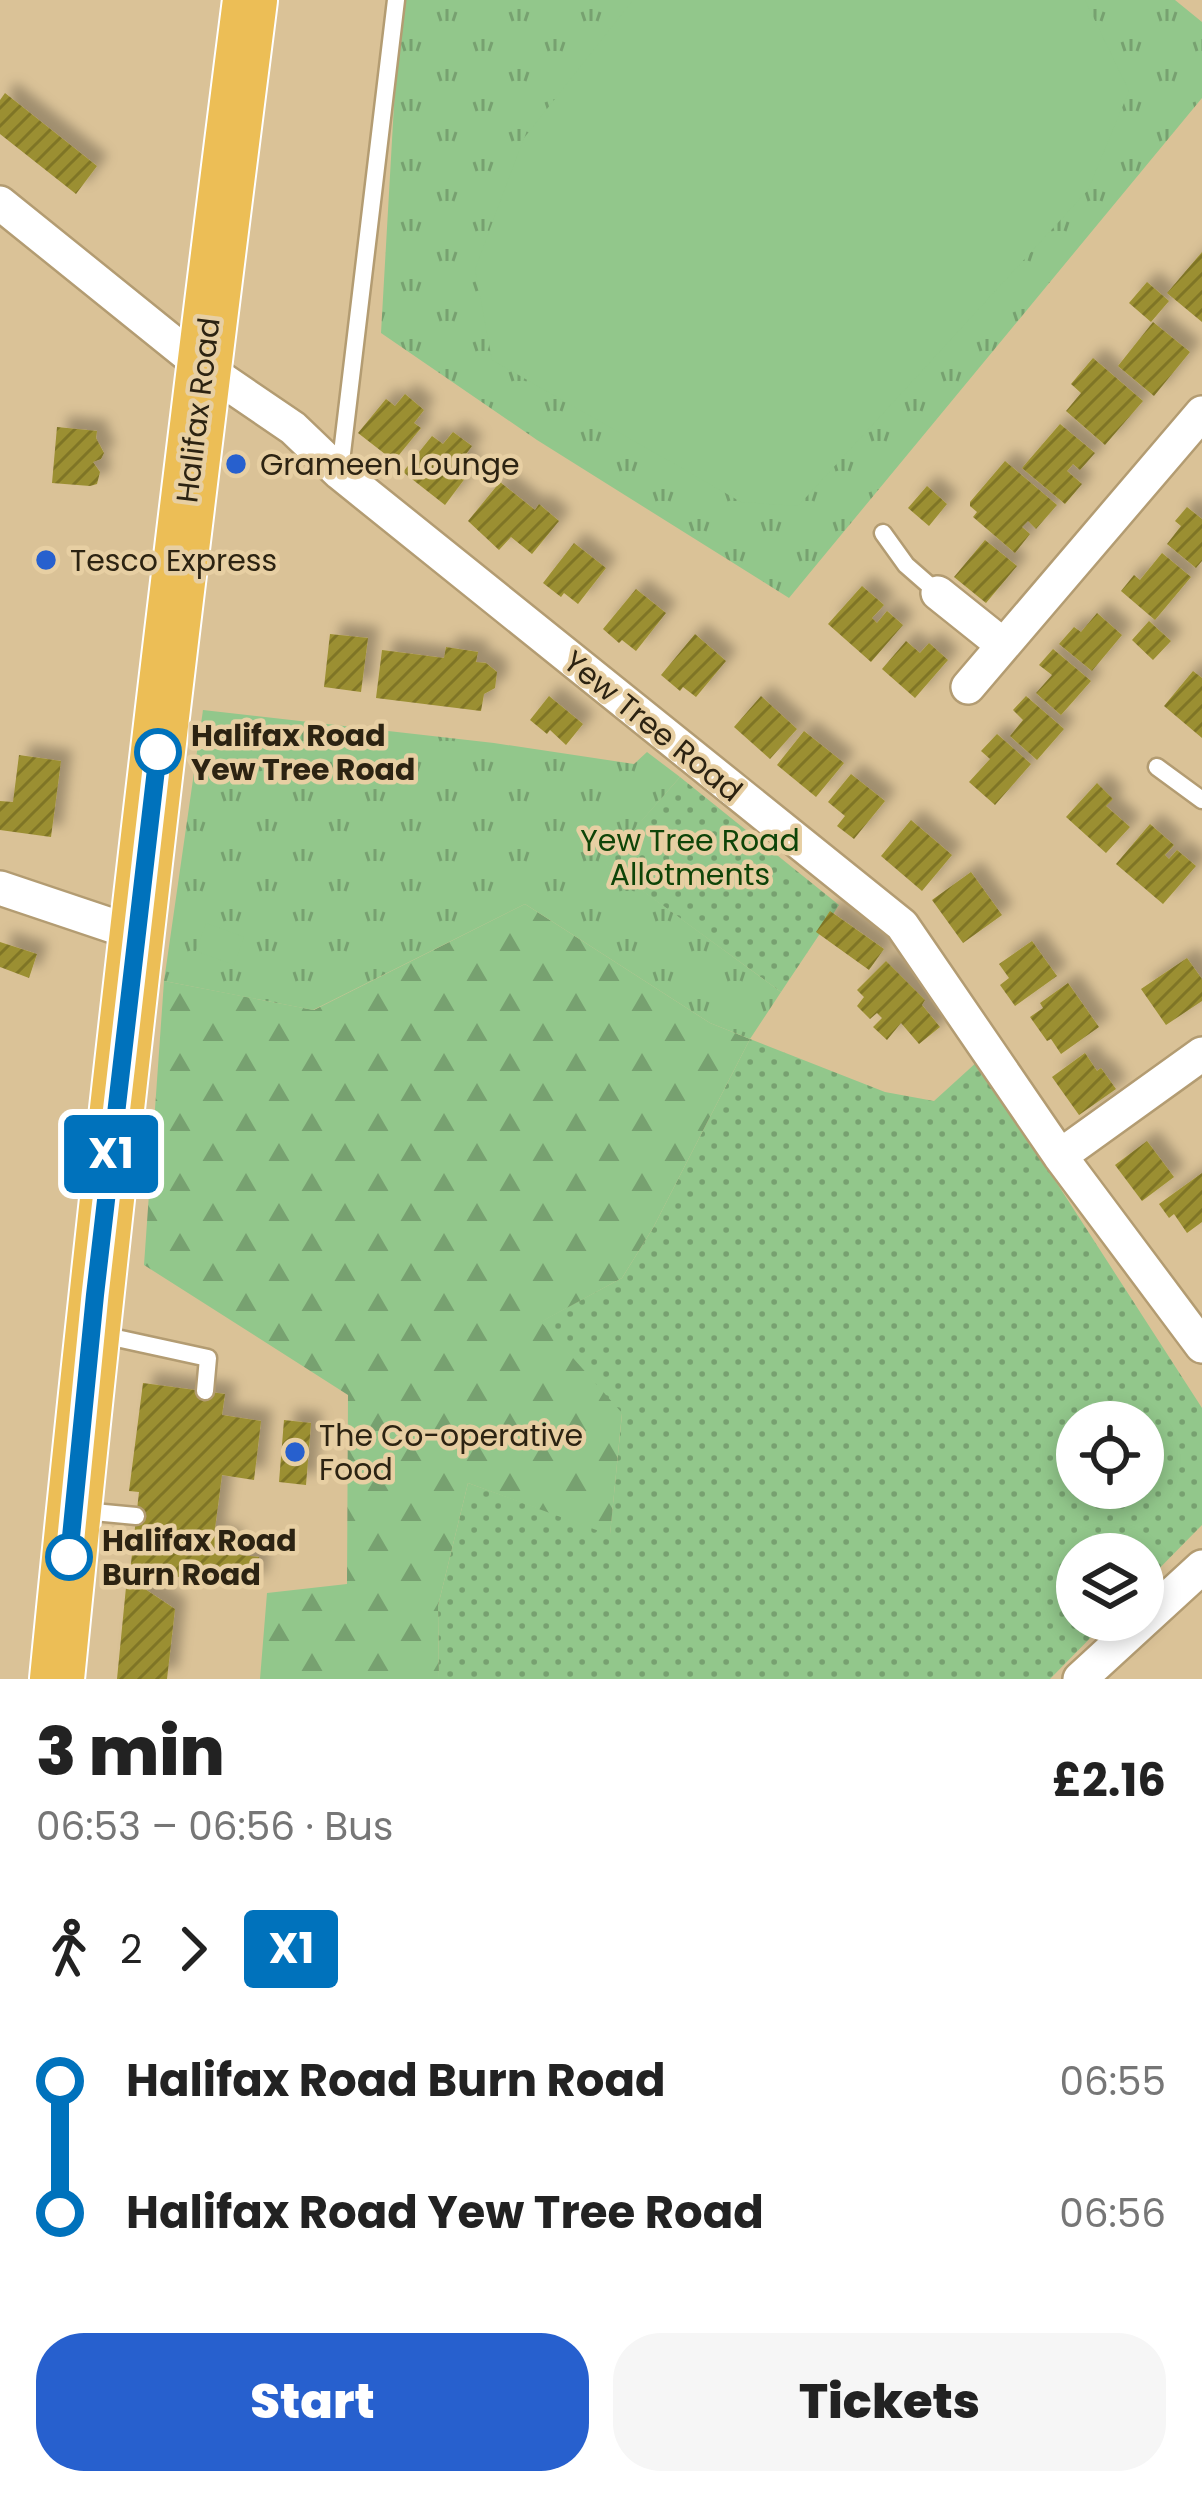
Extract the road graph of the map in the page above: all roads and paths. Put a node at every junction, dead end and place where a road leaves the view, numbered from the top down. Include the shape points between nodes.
1 (250, 0) edge
2 (396, 0) edge
3 (1, 207) edge
4 (202, 366) junction
5 (1202, 412) edge
6 (340, 473) junction
7 (883, 533) dead end
8 (938, 593) joint
9 (1003, 645) junction
10 (968, 687) dead end
11 (1156, 767) dead end
12 (1202, 800) edge
13 (0, 889) edge
14 (137, 934) junction
15 (1202, 1054) edge
16 (1060, 1156) junction
17 (91, 1332) junction
18 (1202, 1346) edge
19 (205, 1391) dead end
20 (74, 1510) junction
21 (136, 1516) dead end
22 (1202, 1567) edge
23 (1094, 1675) edge
24 (57, 1679) edge

1 - 4 highway, Halifax Road
2 - 6 lane
3 - 4 street, Yew Tree Road
4 - 6 street, Yew Tree Road via 293,428
4 - 14 highway, Halifax Road
5 - 9 street
6 - 16 street, Yew Tree Road via 902,925
7 - 8 lane
8 - 9 street
9 - 10 street
11 - 12 lane
13 - 14 street
14 - 17 highway, Halifax Road
15 - 16 street
16 - 18 street, Yew Tree Road
17 - 19 lane via 208,1358
17 - 20 highway, Halifax Road
20 - 21 lane
20 - 24 highway, Halifax Road
22 - 23 street

